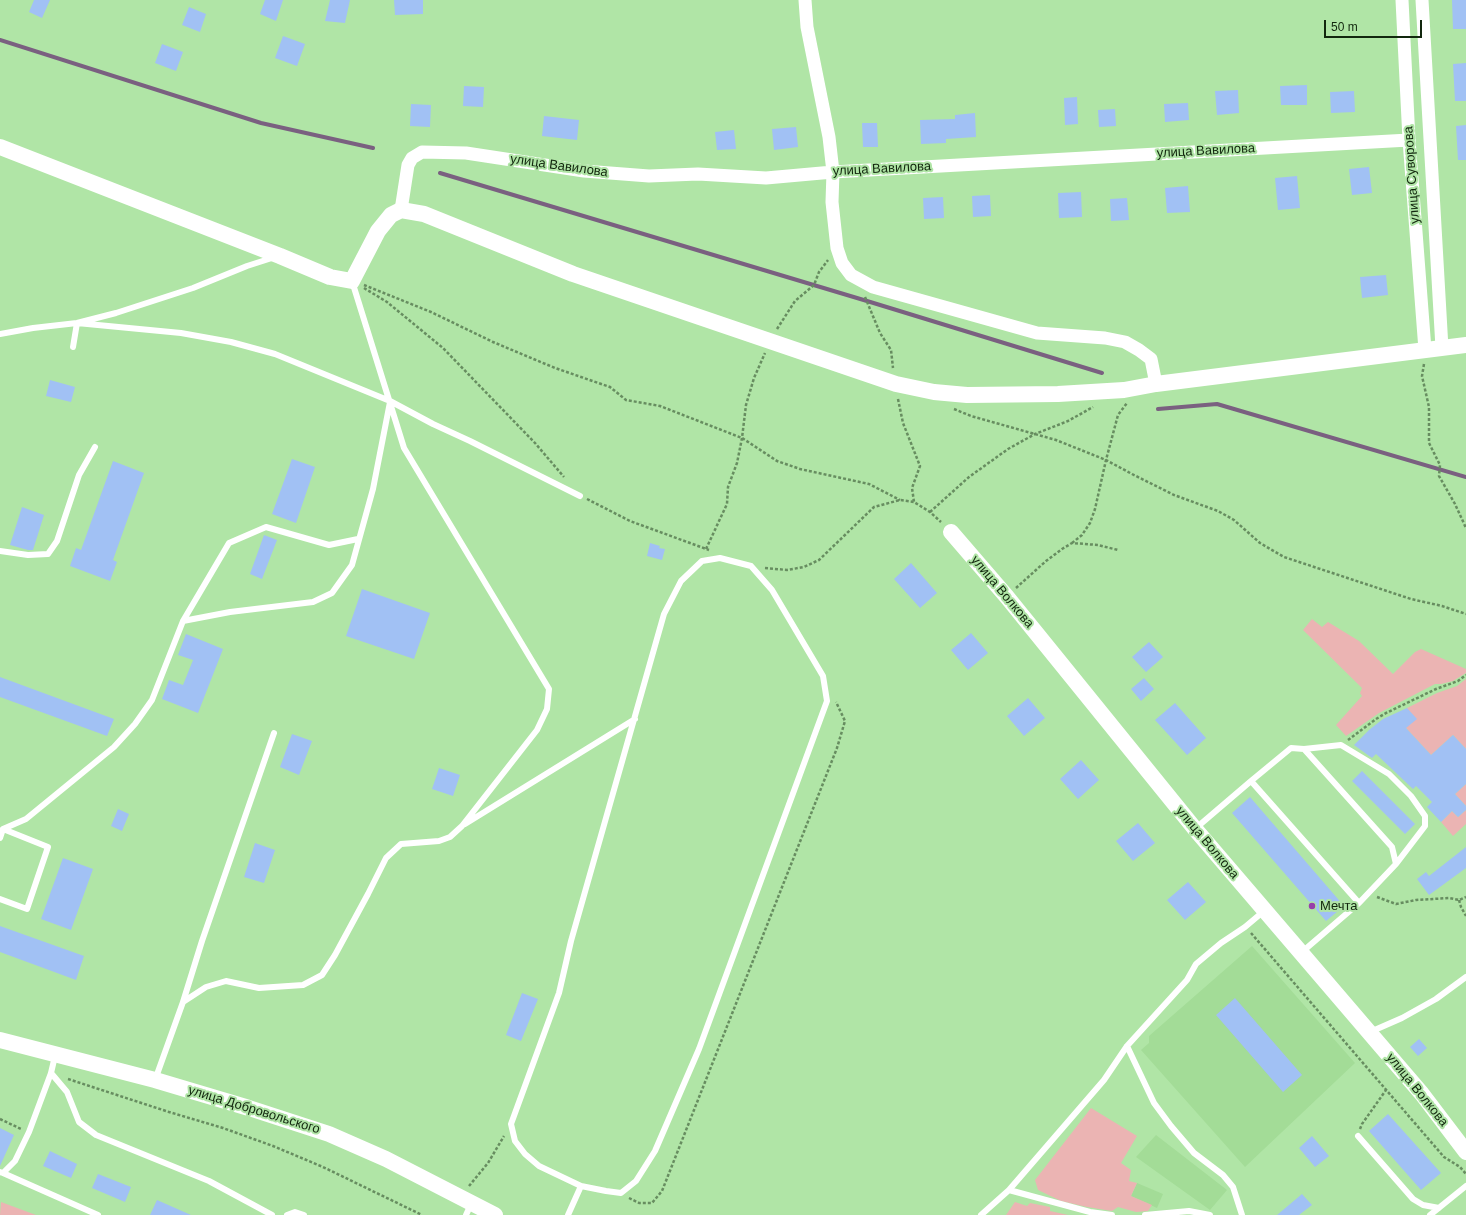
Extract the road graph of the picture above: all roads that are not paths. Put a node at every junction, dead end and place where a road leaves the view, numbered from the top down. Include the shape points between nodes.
1 (805, 0) edge
2 (1402, 0) edge
3 (1422, 0) edge
4 (1409, 140) junction
5 (0, 147) edge
6 (833, 172) junction
7 (401, 210) junction
8 (280, 256) junction
9 (352, 281) junction
10 (77, 323) junction
11 (0, 334) edge
12 (1466, 344) edge
13 (72, 347) dead end
14 (1442, 348) junction
15 (1425, 350) junction
16 (1156, 384) junction
17 (390, 400) junction
18 (95, 447) dead end
19 (580, 496) road end
20 (951, 532) road end
21 (358, 539) junction
22 (0, 551) edge
23 (182, 621) junction
24 (635, 719) junction
25 (274, 733) dead end
26 (1304, 749) junction
27 (1251, 781) junction
28 (462, 826) junction
29 (1195, 829) junction
30 (3, 830) junction
31 (0, 838) edge
32 (1396, 864) junction
33 (0, 899) edge
34 (1359, 903) junction
35 (1264, 911) junction
36 (1301, 953) junction
37 (1466, 977) edge
38 (183, 1002) junction
39 (1370, 1032) junction
40 (0, 1040) edge
41 (1127, 1046) junction
42 (55, 1054) junction
43 (51, 1073) junction
44 (155, 1080) junction
45 (1358, 1136) road end
46 (1466, 1152) edge
47 (1, 1173) edge
48 (580, 1186) junction
49 (1466, 1186) edge
50 (1009, 1190) junction
51 (1439, 1208) junction
52 (469, 1209) edge
53 (98, 1215) edge
54 (272, 1215) edge
55 (287, 1215) edge
56 (304, 1215) edge
57 (495, 1215) edge
58 (568, 1215) edge
59 (981, 1215) edge
60 (1112, 1215) edge
61 (1145, 1215) edge
62 (1210, 1215) edge
63 (1242, 1215) edge
64 (1430, 1215) edge

1 - 6 street via 807,27 829,137
2 - 4 street, улица Суворова
3 - 14 street, улица Суворова
4 - 6 street, улица Вавилова
4 - 15 street, улица Суворова
5 - 8 street
6 - 7 street, улица Вавилова via 766,178 698,174 649,176 584,171 466,153 422,152 412,158 408,166
6 - 16 street via 832,202 837,248 842,263 851,275 873,287 1037,333 1125,342 1151,358
7 - 9 street via 391,215 378,231
7 - 16 street via 424,214 573,274 896,384 934,392 967,395 1058,394 1140,388
8 - 9 street via 330,277
8 - 10 lane via 246,266 193,288
9 - 17 lane
10 - 11 lane
10 - 13 lane
10 - 17 lane via 181,333 231,342 275,354
12 - 14 street
14 - 15 street
15 - 16 street
17 - 19 lane via 433,424
17 - 21 lane via 373,489
17 - 28 lane via 404,448 549,690 547,709 537,730
18 - 22 lane via 79,475 57,541 48,554 28,555
20 - 29 street, улица Волкова via 1007,596
21 - 23 lane via 352,564 332,593 313,602 230,612
21 - 23 lane via 329,544 266,527 229,543
23 - 30 lane via 152,700 135,724 114,748 26,819
24 - 28 lane
24 - 48 lane via 571,941 559,993 511,1124 515,1141 525,1154 539,1166
24 - 48 lane via 664,614 681,581 702,561 720,558 751,566 772,590 823,676 827,701 698,1048 654,1151 636,1181 621,1193
25 - 38 lane
26 - 27 lane via 1291,748
26 - 32 lane via 1392,848
26 - 32 lane via 1341,745 1389,774 1411,796 1426,816 1425,826
27 - 29 lane
27 - 34 lane
28 - 38 lane via 450,838 401,844 386,858 322,975 303,985 259,988 226,981 206,987
29 - 35 street, улица Волкова
30 - 31 lane
30 - 33 lane via 48,847 27,909
32 - 34 lane
34 - 36 lane
35 - 36 street, улица Волкова
35 - 41 lane via 1196,964 1187,980
36 - 39 street, улица Волкова
37 - 39 lane via 1436,999
38 - 44 lane
39 - 46 street, улица Волкова
40 - 42 street, улица Добровольского
41 - 50 lane via 1104,1080
41 - 63 lane via 1154,1103 1194,1153 1223,1175 1233,1187
42 - 43 lane
42 - 44 street, улица Добровольского
43 - 47 lane via 29,1132 14,1161
43 - 54 lane via 67,1092 79,1122 96,1135 209,1181
44 - 52 street, улица Добровольского via 329,1134 386,1159
45 - 51 lane via 1413,1199 1423,1205
47 - 53 lane
48 - 58 lane
49 - 51 lane
50 - 59 lane
50 - 60 lane via 1090,1212
51 - 64 lane
52 - 57 street, улица Добровольского
55 - 56 lane via 295,1212
61 - 62 lane via 1189,1211

